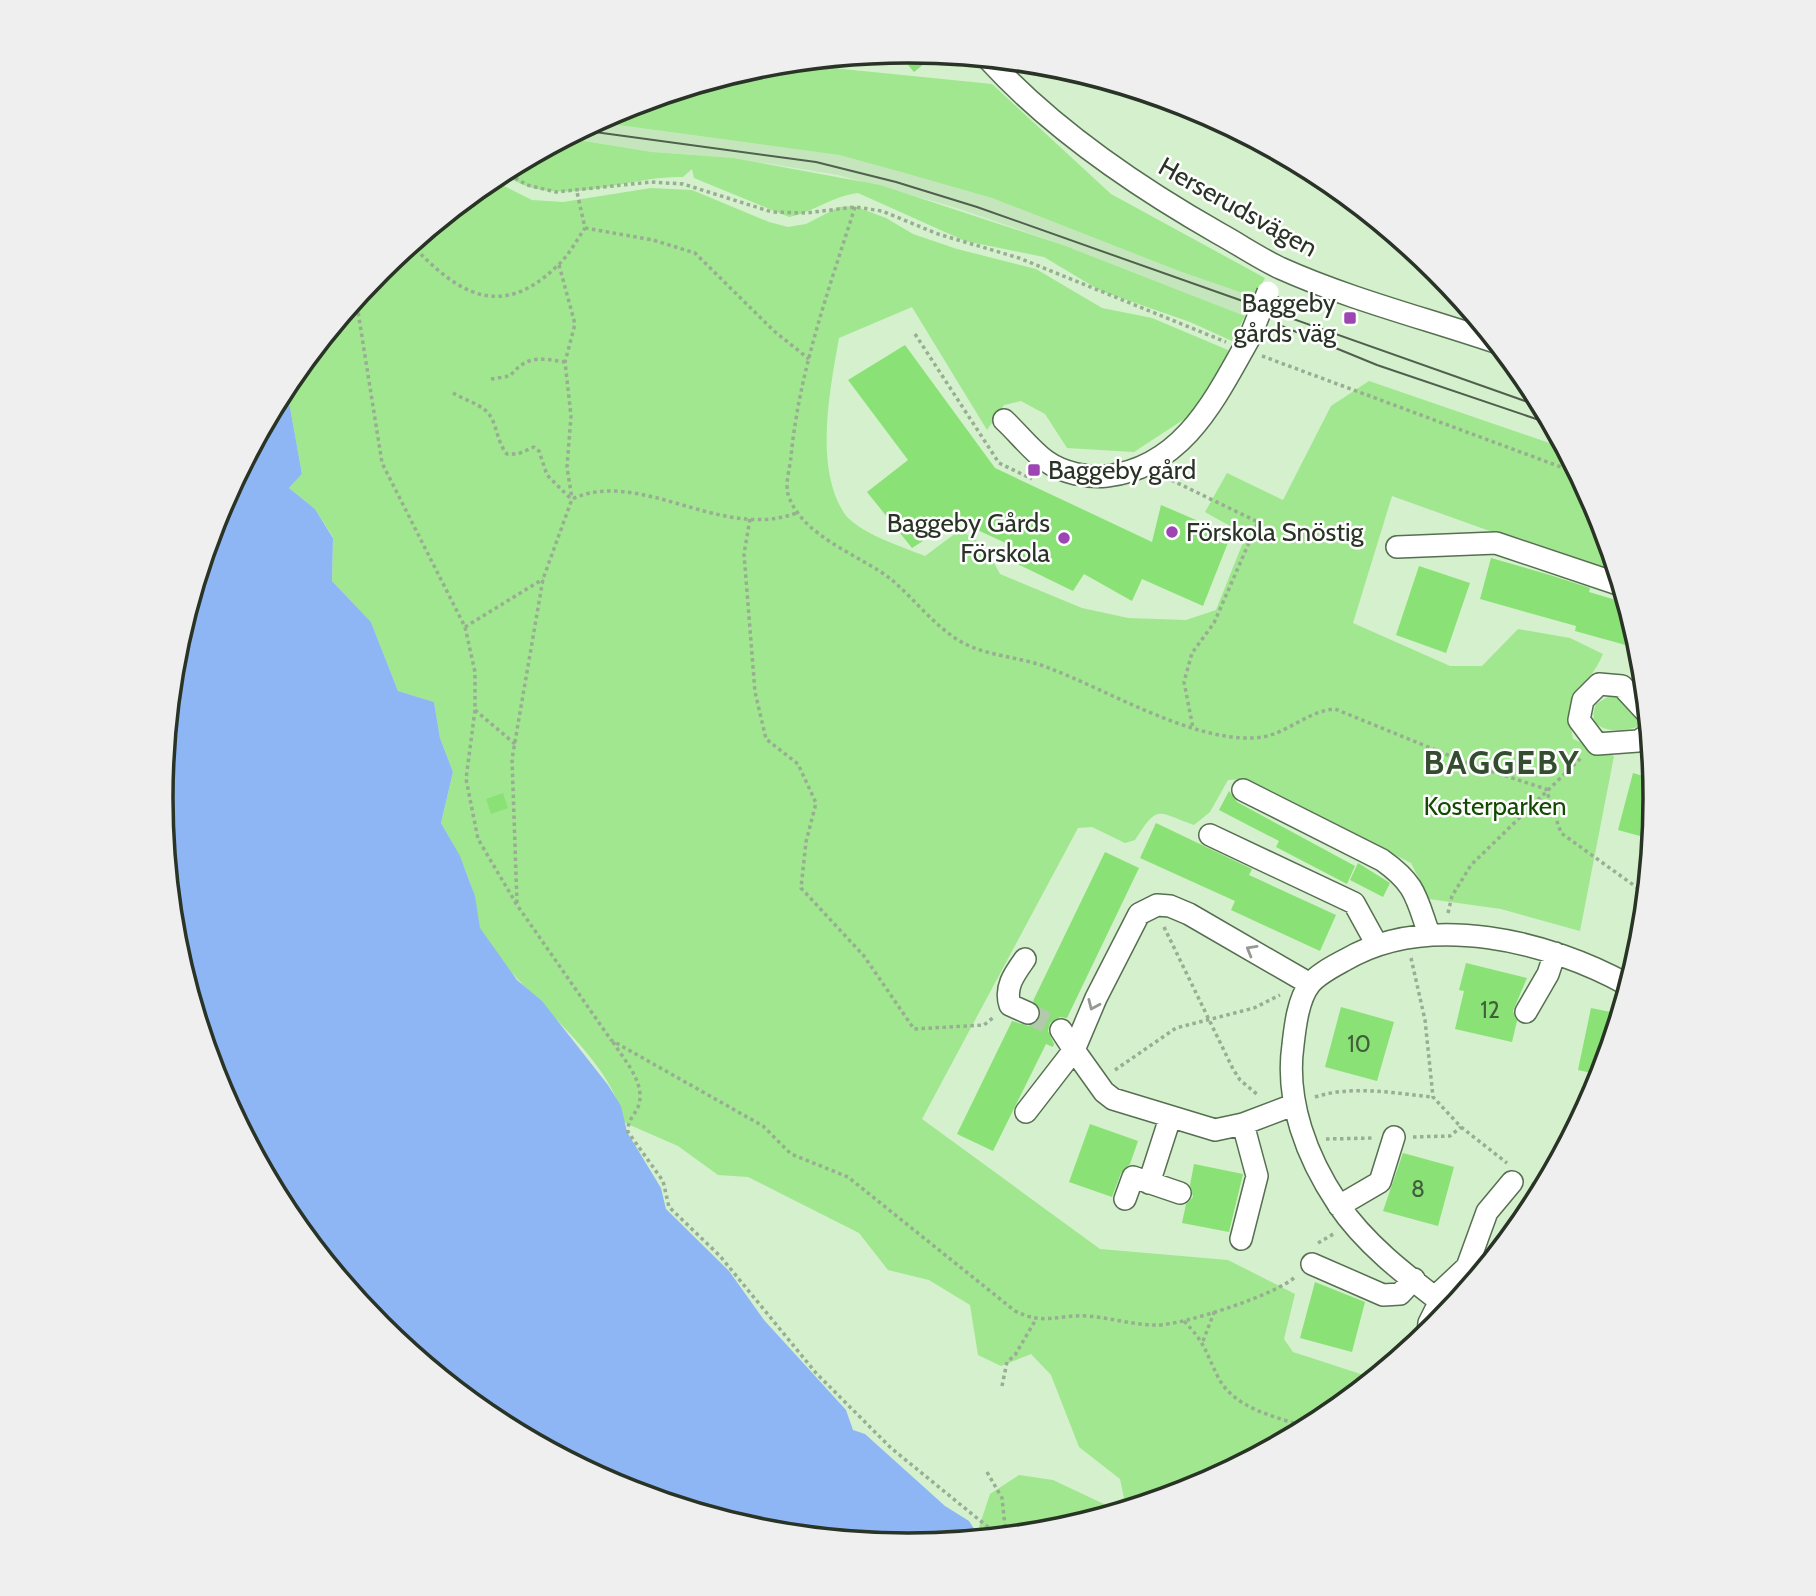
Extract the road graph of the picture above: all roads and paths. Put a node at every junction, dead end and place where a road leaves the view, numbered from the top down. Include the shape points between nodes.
1 (999, 69) edge
2 (514, 178) edge
3 (578, 192) junction
4 (855, 207) junction
5 (585, 228) junction
6 (417, 250) edge
7 (559, 265) junction
8 (1279, 267) junction
9 (358, 310) edge
10 (1475, 331) edge
11 (1247, 343) junction
12 (809, 359) junction
13 (565, 362) junction
14 (491, 379) dead end
15 (453, 393) dead end
16 (1004, 420) dead end
17 (1140, 468) junction
18 (1564, 468) edge
19 (572, 499) junction
20 (799, 512) junction
21 (750, 519) junction
22 (1397, 547) dead end
23 (543, 579) junction
24 (1610, 582) edge
25 (465, 627) junction
26 (1637, 702) edge
27 (475, 710) junction
28 (1193, 728) junction
29 (1640, 740) edge
30 (515, 744) junction
31 (1597, 744) junction
32 (1546, 789) junction
33 (1243, 790) dead end
34 (1210, 835) dead end
35 (1638, 888) edge
36 (517, 905) junction
37 (1157, 905) junction
38 (1448, 913) dead end
39 (1419, 935) junction
40 (1376, 943) junction
41 (1555, 953) junction
42 (1026, 959) dead end
43 (1620, 980) edge
44 (1307, 983) junction
45 (1001, 1011) dead end
46 (1526, 1012) dead end
47 (1028, 1013) tunnel mouth
48 (1209, 1019) junction
49 (1061, 1030) tunnel mouth
50 (611, 1040) junction
51 (1074, 1050) junction
52 (1093, 1079) junction
53 (1433, 1097) junction
54 (1293, 1105) junction
55 (1026, 1112) dead end
56 (1268, 1114) junction
57 (1170, 1118) junction
58 (1243, 1124) junction
59 (1394, 1137) dead end
60 (1518, 1177) junction
61 (1149, 1183) junction
62 (1533, 1185) edge
63 (1180, 1193) dead end
64 (1125, 1199) dead end
65 (1339, 1206) junction
66 (1354, 1226) junction
67 (1241, 1239) dead end
68 (1306, 1263) junction
69 (1414, 1279) junction
70 (1442, 1303) edge
71 (1215, 1310) junction
72 (1035, 1320) junction
73 (1184, 1320) junction
74 (1203, 1341) junction
75 (1002, 1385) dead end
76 (1295, 1423) edge
77 (987, 1472) dead end
78 (1006, 1527) edge
79 (989, 1528) edge

1 - 8 street, Herserudsvägen via 1129,178
2 - 3 path via 556,192
3 - 4 path via 651,182 683,184 772,212
3 - 5 path
4 - 11 path via 882,211 938,234 1019,258
4 - 12 path
5 - 7 path
5 - 12 path via 695,253
6 - 7 path via 470,292 506,299 535,286
7 - 13 path via 575,324
8 - 10 street, Herserudsvägen via 1384,306
8 - 11 street, bridge
9 - 25 path via 382,463
11 - 17 street via 1209,409 1185,439 1173,451
11 - 18 path
12 - 20 path via 795,411 787,493
13 - 14 path via 536,357 520,364 510,376
13 - 19 path
15 - 19 path via 486,410 498,443 508,454 534,447 539,451 547,475
16 - 17 street via 1047,462 1070,472 1093,477
17 - 28 path via 1258,522 1214,623 1192,653 1184,682
19 - 21 path via 586,493 630,493 724,519
19 - 23 path
20 - 21 path via 784,519
20 - 28 path via 832,545 890,578 957,639 982,652 1046,666
21 - 45 path via 744,554 755,692 766,738 798,764 817,803 806,842 801,888 864,956 914,1030 984,1025
22 - 24 street via 1496,543
23 - 25 path
23 - 30 path
25 - 27 path via 475,672
26 - 31 street via 1622,686 1599,684 1583,700 1579,720
27 - 30 path
27 - 36 path via 466,779 478,839
28 - 32 path via 1251,739 1275,736 1321,710 1335,709 1475,766
29 - 31 street
30 - 36 path
31 - 32 path
32 - 35 path via 1561,833
32 - 38 path via 1468,869
33 - 39 street via 1401,873 1412,885
34 - 40 street via 1354,902
36 - 50 path
44 -> 37 street via 1189,914
37 - 48 path via 1169,942
37 -> 51 street via 1139,914
39 - 40 street
39 - 41 street via 1498,940
39 - 53 path
40 - 44 street
41 - 43 street via 1590,964
41 - 46 street
42 - 47 street via 1012,976 1007,996 1010,1005
44 - 48 path via 1254,1008
44 - 54 street via 1290,1067
48 - 52 path via 1177,1028 1125,1065
48 - 56 path via 1233,1069 1259,1096
49 - 51 street
50 - 72 path via 763,1126 791,1154 848,1177 1015,1311
50 - 79 path via 639,1083 639,1105 627,1125 628,1132 663,1181 669,1208 720,1256 816,1373 891,1448
51 - 52 street
51 - 55 street
52 - 57 street via 1113,1099
53 - 54 path via 1357,1090 1332,1092
53 - 60 path
54 - 56 street
54 - 65 street via 1321,1176
56 - 58 street
57 - 58 street via 1215,1130
57 - 61 street
58 - 67 street via 1257,1176
59 - 65 street via 1380,1182
60 - 62 path
60 - 70 street via 1488,1212 1467,1267
61 - 63 street
61 - 64 street via 1133,1177
65 - 66 street
66 - 68 path via 1325,1237
66 - 69 street
68 - 69 street via 1383,1295 1399,1294
68 - 71 path via 1290,1283
69 - 70 street
71 - 73 path
71 - 74 path
72 - 73 path via 1084,1316 1160,1325
72 - 75 path via 1007,1362
73 - 74 path
74 - 76 path via 1229,1393 1257,1410
77 - 78 path via 1002,1498

